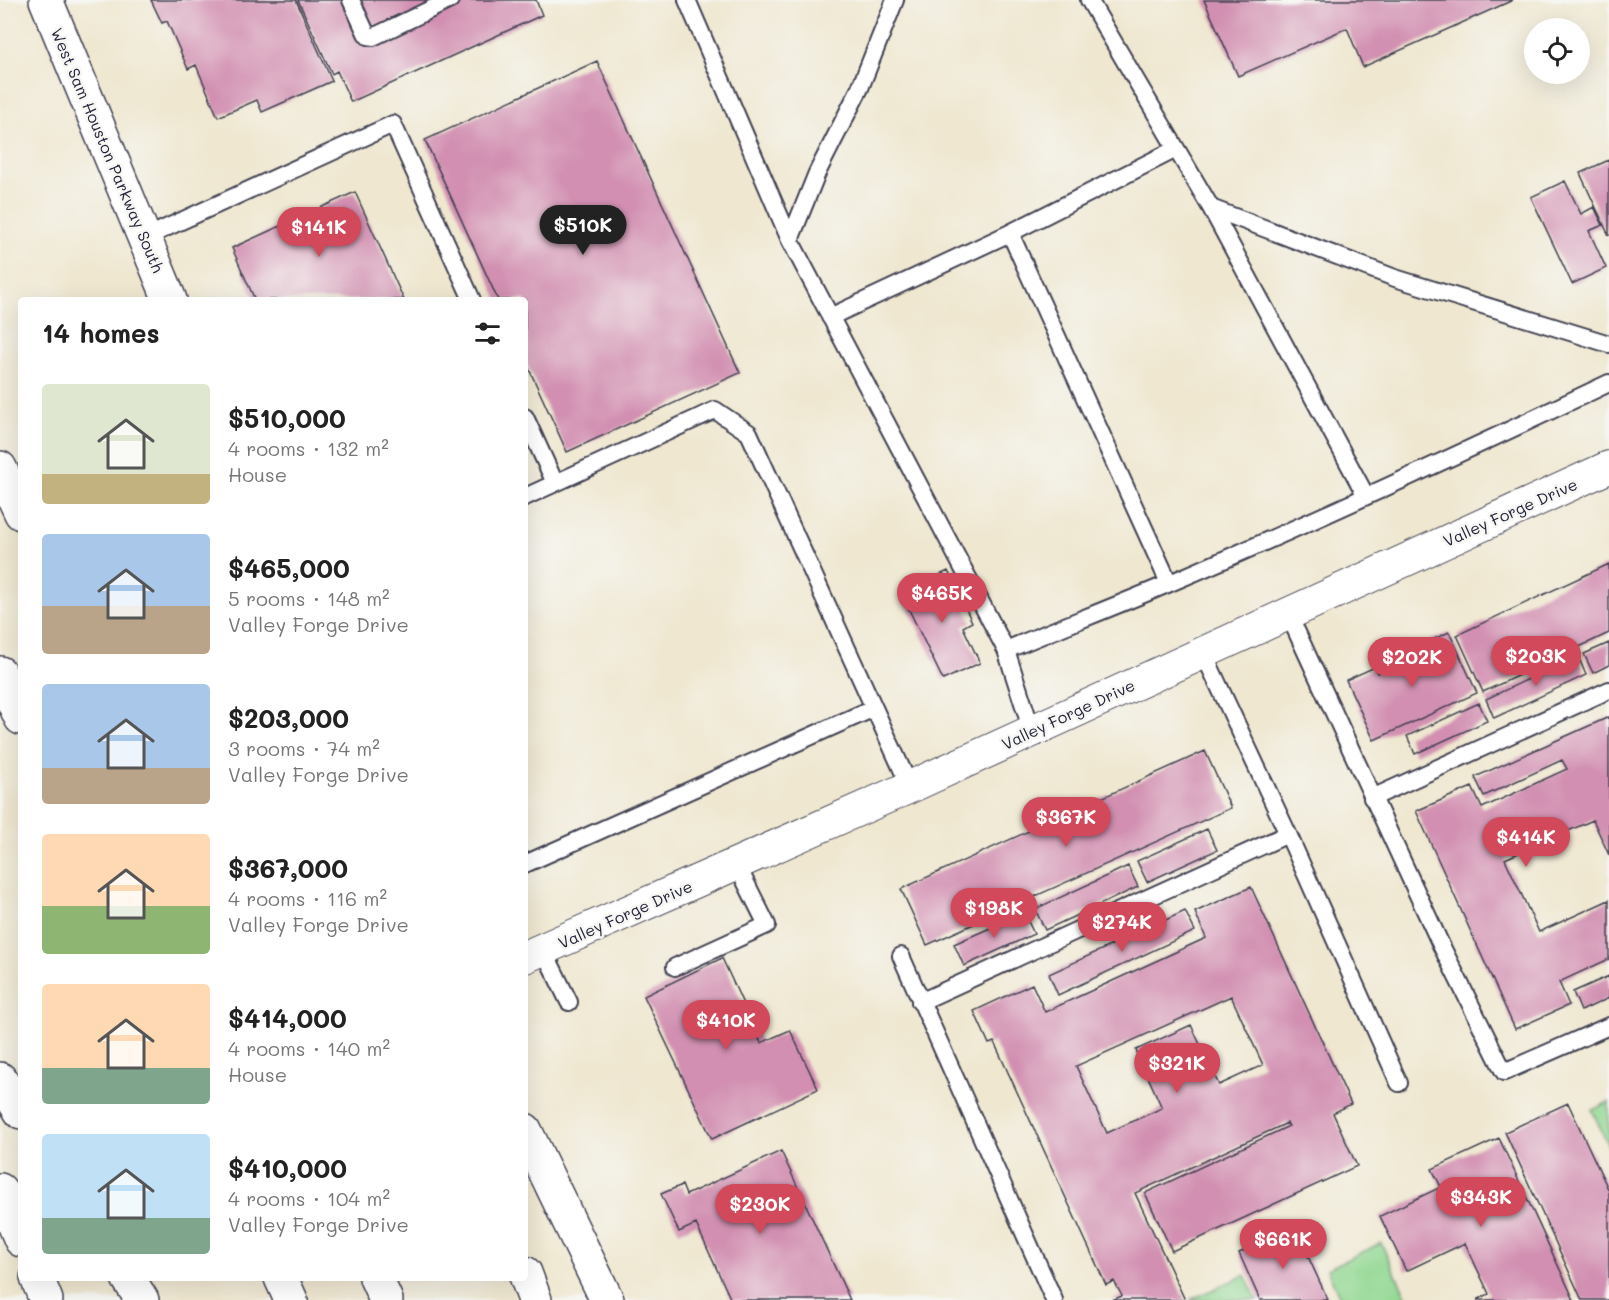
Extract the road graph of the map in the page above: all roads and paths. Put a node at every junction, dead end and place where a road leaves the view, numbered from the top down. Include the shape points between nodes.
1 (46, 0) edge
2 (351, 0) edge
3 (687, 0) edge
4 (895, 0) edge
5 (1089, 0) edge
6 (444, 3) edge
7 (1176, 149) junction
8 (1211, 208) junction
9 (1010, 233) junction
10 (144, 238) junction
11 (790, 240) junction
12 (169, 297) edge
13 (471, 297) edge
14 (830, 317) junction
15 (1609, 344) edge
16 (1609, 383) edge
17 (528, 424) edge
18 (1609, 467) edge
19 (0, 468) edge
20 (555, 483) junction
21 (528, 496) edge
22 (1366, 496) junction
23 (18, 507) edge
24 (1169, 584) junction
25 (1288, 614) junction
26 (1006, 650) junction
27 (1203, 652) junction
28 (0, 673) edge
29 (1609, 690) edge
30 (874, 708) junction
31 (18, 712) edge
32 (1032, 731) junction
33 (910, 787) junction
34 (1372, 798) junction
35 (1288, 834) junction
36 (528, 863) edge
37 (737, 865) junction
38 (534, 953) edge
39 (901, 956) dead end
40 (675, 967) dead end
41 (569, 1002) dead end
42 (920, 1002) junction
43 (1609, 1026) edge
44 (0, 1079) edge
45 (1399, 1083) dead end
46 (18, 1107) edge
47 (528, 1136) edge
48 (0, 1190) edge
49 (18, 1233) edge
50 (38, 1281) edge
51 (130, 1281) edge
52 (282, 1281) edge
53 (377, 1281) edge
54 (528, 1281) edge
55 (46, 1300) edge
56 (142, 1300) edge
57 (291, 1300) edge
58 (386, 1300) edge
59 (535, 1300) edge
60 (607, 1300) edge
61 (1054, 1300) edge

1 - 10 main road, West Sam Houston Parkway South
2 - 6 lane via 366,33 373,37
3 - 11 lane
4 - 11 lane via 860,88 817,173
5 - 7 lane
7 - 8 lane
7 - 9 lane
8 - 15 lane via 1395,278
8 - 22 lane
9 - 14 lane
9 - 24 lane
10 - 12 main road, West Sam Houston Parkway South
10 - 13 lane via 393,124
11 - 14 lane
14 - 26 lane
16 - 22 lane
17 - 20 lane
18 - 25 street, Valley Forge Drive
19 - 23 main road
20 - 21 lane
20 - 30 lane via 715,410 749,433
22 - 24 lane
24 - 26 lane
25 - 27 street, Valley Forge Drive
25 - 34 lane
26 - 32 lane
27 - 32 street, Valley Forge Drive
27 - 35 lane
28 - 31 main road
29 - 34 lane
30 - 33 lane
30 - 36 lane
32 - 33 street, Valley Forge Drive
33 - 37 street, Valley Forge Drive
34 - 43 lane via 1504,1072
35 - 42 lane
35 - 45 lane
37 - 38 street, Valley Forge Drive
37 - 40 lane via 767,925
38 - 41 lane
39 - 42 lane
42 - 61 lane
44 - 46 main road
47 - 60 main road
48 - 49 main road
50 - 55 main road
51 - 56 main road
52 - 57 main road
53 - 58 main road
54 - 59 main road

